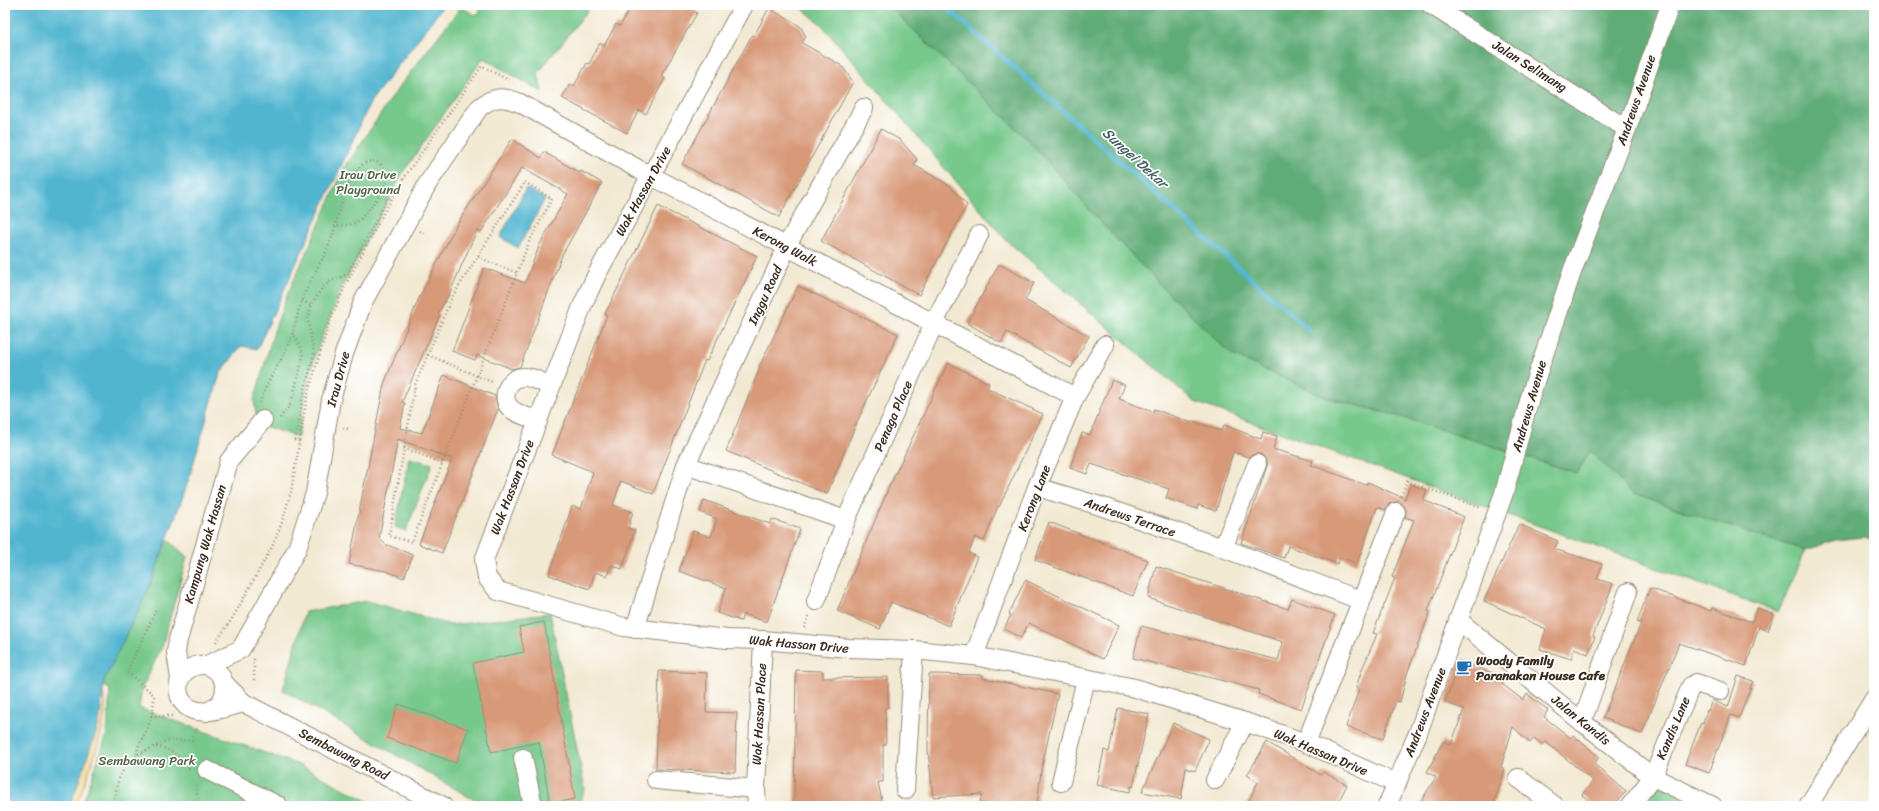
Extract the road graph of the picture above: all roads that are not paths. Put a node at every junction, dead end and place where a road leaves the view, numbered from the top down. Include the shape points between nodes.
1 (744, 5) edge
2 (1431, 5) edge
3 (1670, 5) edge
4 (496, 98) joint
5 (864, 108) dead end
6 (1627, 129) junction
7 (651, 176) junction
8 (979, 236) dead end
9 (788, 247) junction
10 (934, 324) junction
11 (1105, 344) dead end
12 (551, 386) junction
13 (1075, 397) junction
14 (262, 420) road end
15 (538, 421) junction
16 (1257, 464) dead end
17 (686, 465) junction
18 (1037, 487) junction
19 (1396, 512) road end
20 (846, 520) junction
21 (1223, 548) junction
22 (1628, 592) dead end
23 (1360, 600) junction
24 (816, 601) dead end
25 (1458, 620) junction
26 (635, 629) junction
27 (763, 640) junction
28 (914, 650) junction
29 (974, 656) junction
30 (207, 665) junction
31 (180, 679) junction
32 (1086, 679) junction
33 (225, 684) junction
34 (1720, 691) dead end
35 (1874, 699) edge
36 (244, 703) junction
37 (201, 719) junction
38 (1245, 722) junction
39 (1582, 722) junction
40 (1306, 743) junction
41 (522, 758) dead end
42 (199, 775) road end
43 (1653, 777) junction
44 (1518, 778) dead end
45 (656, 780) dead end
46 (1216, 780) dead end
47 (1061, 782) dead end
48 (1397, 784) junction
49 (905, 790) dead end
50 (756, 798) edge
51 (279, 806) edge
52 (443, 806) edge
53 (533, 806) edge
54 (1387, 806) edge
55 (1555, 806) edge
56 (1630, 806) edge
57 (1713, 806) edge
58 (1808, 806) edge

1 - 7 street, Wak Hassan Drive
2 - 6 street, Jalan Selimang
3 - 6 street, Andrews Avenue
4 - 7 street, Kerong Walk via 508,98 520,103
4 - 30 street, Irau Drive via 478,108 428,183 363,302 331,400 315,493 297,549 241,649
5 - 9 street, Inggu Road
6 - 25 street, Andrews Avenue via 1570,277 1532,390 1504,493
7 - 9 street, Kerong Walk
7 - 12 street, Wak Hassan Drive via 597,274
8 - 10 street, Penaga Place
9 - 10 street, Kerong Walk
9 - 17 street, Inggu Road
10 - 13 street, Kerong Walk
10 - 20 street, Penaga Place
11 - 13 street, Kerong Lane
12 - 15 street, Wak Hassan Drive
12 - 15 street via 521,377 514,379 507,388 505,399 511,410
13 - 18 street, Kerong Lane
14 - 31 street, Kampung Wak Hassan via 229,461 178,640 176,652
15 - 26 street, Wak Hassan Drive via 484,560 487,578 498,590
16 - 21 street
17 - 20 street
17 - 26 street, Inggu Road
18 - 21 street, Andrews Terrace
18 - 29 street, Kerong Lane
19 - 23 street
20 - 24 street, Penaga Place
21 - 23 street, Andrews Terrace
22 - 39 street
23 - 40 street
25 - 39 street, Jalan Kandis
25 - 48 street, Andrews Avenue
26 - 27 street, Wak Hassan Drive via 727,639
27 - 28 street, Wak Hassan Drive via 848,648
27 - 50 street, Wak Hassan Place
28 - 29 street, Wak Hassan Drive
28 - 49 street
29 - 32 street, Wak Hassan Drive
30 - 31 street via 191,667
30 - 33 street, Sembawang Road via 218,672
31 - 37 street via 179,694 183,703
32 - 38 street, Wak Hassan Drive via 1135,688
32 - 47 street
33 - 36 street, Sembawang Road
33 - 37 street via 225,691 219,704
34 - 43 street, Kandis Lane via 1693,684
35 - 58 street
36 - 37 street
36 - 52 street, Sembawang Road
38 - 40 street, Wak Hassan Drive
38 - 46 street
39 - 43 street, Jalan Kandis
40 - 48 street, Wak Hassan Drive
41 - 53 street
42 - 51 street
43 - 56 street
43 - 57 street, Jalan Kandis
44 - 55 street
45 - 50 street, Wak Hassan Place
48 - 54 street, Andrews Avenue

